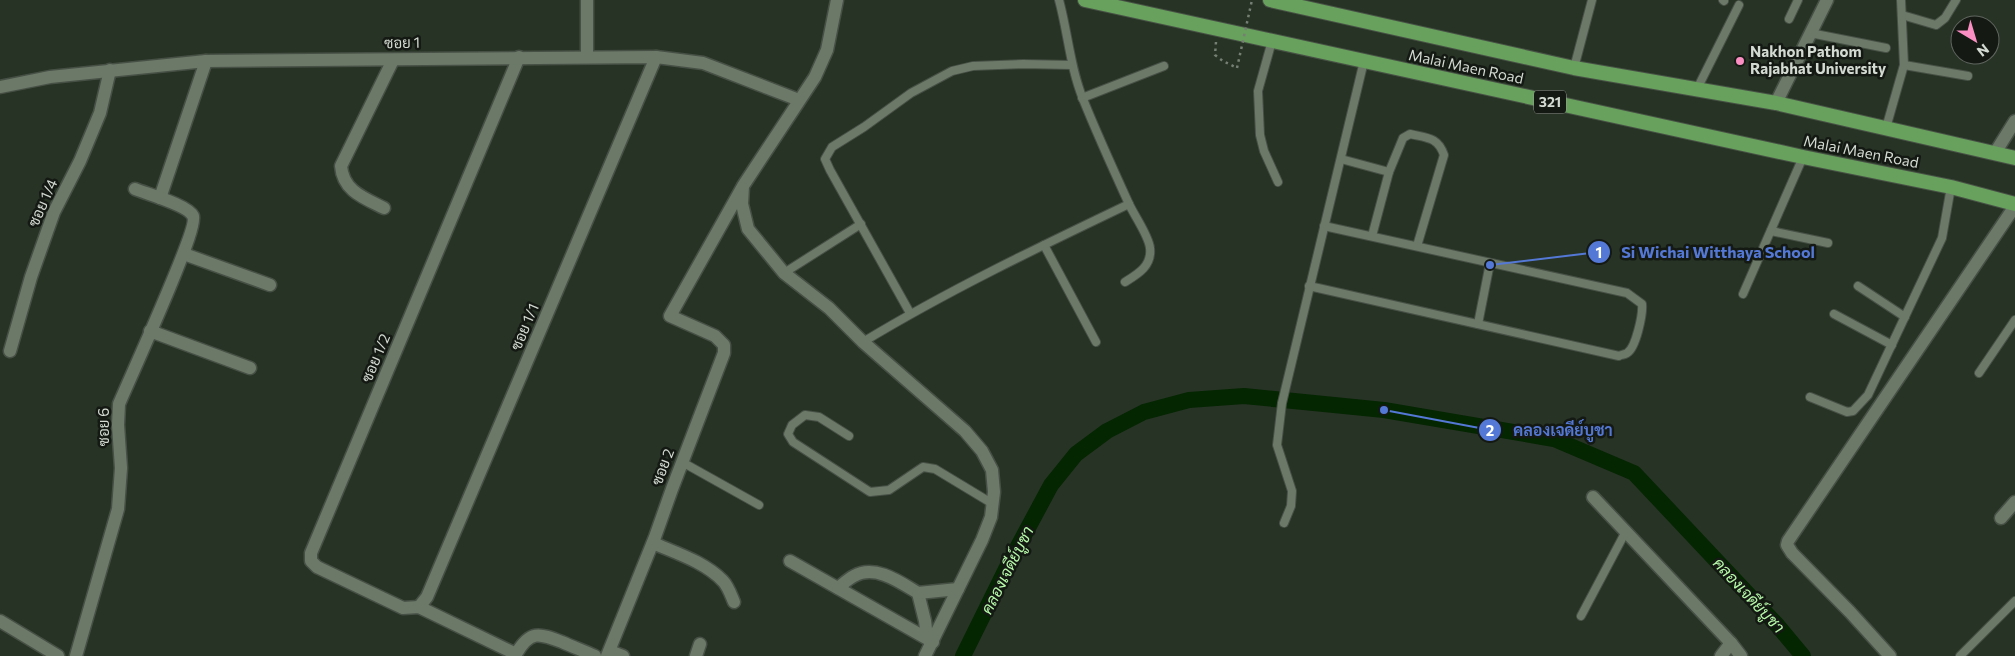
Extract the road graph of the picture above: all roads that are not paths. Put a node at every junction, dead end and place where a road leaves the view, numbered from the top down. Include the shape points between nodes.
1 (587, 0) edge
2 (837, 0) edge
3 (1059, 0) edge
4 (1085, 0) edge
5 (1270, 0) edge
6 (1592, 0) edge
7 (1798, 0) edge
8 (1826, 0) edge
9 (1901, 0) edge
10 (1956, 0) edge
11 (1739, 4) dead end
12 (1902, 15) junction
13 (1789, 19) dead end
14 (1810, 33) junction
15 (1272, 41) junction
16 (1886, 48) dead end
17 (520, 57) junction
18 (587, 57) junction
19 (656, 57) junction
20 (393, 60) junction
21 (206, 61) junction
22 (1364, 61) junction
23 (1071, 65) junction
24 (1904, 65) junction
25 (1164, 66) dead end
26 (1574, 68) junction
27 (110, 70) junction
28 (1968, 76) dead end
29 (0, 87) edge
30 (1697, 89) junction
31 (1082, 98) junction
32 (799, 100) junction
33 (1776, 103) junction
34 (2015, 121) edge
35 (1886, 128) junction
36 (1995, 153) junction
37 (1803, 157) junction
38 (2015, 158) edge
39 (1341, 160) junction
40 (1389, 172) junction
41 (1278, 182) dead end
42 (743, 186) junction
43 (1951, 187) junction
44 (135, 189) dead end
45 (160, 198) junction
46 (1129, 204) junction
47 (2015, 205) edge
48 (384, 208) dead end
49 (861, 224) junction
50 (1324, 226) junction
51 (1771, 230) junction
52 (1372, 236) junction
53 (1828, 244) dead end
54 (1044, 245) junction
55 (1417, 246) junction
56 (184, 254) junction
57 (1490, 263) junction
58 (784, 273) junction
59 (1125, 282) dead end
60 (270, 285) dead end
61 (1309, 286) junction
62 (1858, 286) dead end
63 (1743, 294) dead end
64 (910, 313) junction
65 (1834, 314) dead end
66 (1905, 317) junction
67 (2015, 320) edge
68 (1478, 324) junction
69 (150, 331) junction
70 (863, 342) junction
71 (1096, 342) dead end
72 (1892, 345) junction
73 (10, 351) dead end
74 (250, 368) dead end
75 (1979, 373) dead end
76 (1810, 397) dead end
77 (849, 436) dead end
78 (682, 462) junction
79 (1593, 497) dead end
80 (2015, 502) edge
81 (993, 504) junction
82 (759, 505) dead end
83 (2001, 518) dead end
84 (1284, 523) dead end
85 (1625, 533) junction
86 (653, 543) junction
87 (790, 561) dead end
88 (838, 588) junction
89 (958, 590) junction
90 (918, 592) junction
91 (2015, 601) edge
92 (734, 602) dead end
93 (419, 607) junction
94 (1581, 616) dead end
95 (0, 621) edge
96 (930, 639) junction
97 (1731, 643) junction
98 (608, 653) edge
99 (77, 655) edge
100 (515, 655) edge
101 (58, 656) edge
102 (595, 656) edge
103 (623, 656) edge
104 (925, 656) edge
105 (1721, 656) edge
106 (1741, 656) edge
107 (1890, 656) edge
108 (1960, 656) edge

1 - 18 street
2 - 32 street via 827,50 815,77
3 - 23 lane via 1067,29
4 - 15 highway, Malai Maen Road / 321
5 - 26 highway, Malai Maen Road
6 - 26 lane
7 - 13 lane
8 - 14 street
9 - 12 lane
10 - 12 lane via 1945,18 1936,25
11 - 30 lane
12 - 24 lane
14 - 16 lane
14 - 33 street
15 - 22 highway, Malai Maen Road / 321
15 - 41 lane via 1258,91 1260,135
17 - 18 street, ซอย 1
17 - 20 street, ซอย 1
17 - 93 street, ซอย 1/2 via 311,552 311,561 317,567 403,608
18 - 19 street, ซอย 1
19 - 32 street, ซอย 1 via 703,63
19 - 93 street, ซอย 1/1 via 439,570
20 - 21 street, ซอย 1
20 - 48 street via 341,166 341,173 351,190
21 - 27 street, ซอย 1
21 - 45 street
22 - 37 highway, Malai Maen Road / 321
22 - 39 lane
23 - 31 lane
23 - 49 lane via 973,66 952,71 911,93 832,147 826,159
24 - 28 lane
24 - 35 lane
25 - 31 lane
26 - 30 highway, Malai Maen Road
27 - 29 street, ซอย 1
27 - 73 street, ซอย 1/4 via 100,113 54,212 37,258
30 - 33 highway, Malai Maen Road
31 - 46 lane
32 - 42 street
33 - 35 highway, Malai Maen Road
34 - 36 street
35 - 36 highway, Malai Maen Road
36 - 38 highway, Malai Maen Road
37 - 43 highway, Malai Maen Road / 321
37 - 51 lane
39 - 40 lane
39 - 50 lane
40 - 52 lane
40 - 55 lane via 1405,136 1410,134 1435,140 1442,148 1444,155
42 - 58 street via 742,204 748,229
42 - 78 street, ซอย 2 via 670,316 715,336 724,346
43 - 47 highway, Malai Maen Road / 321
43 - 66 lane via 1942,238
44 - 45 street, ซอย 6
45 - 56 street, ซอย 6 via 187,209 193,216
46 - 54 lane
46 - 59 lane via 1150,246 1150,258 1138,274
47 - 107 street via 1788,541 1792,553
49 - 58 lane
49 - 64 lane
50 - 52 lane
50 - 61 lane
51 - 53 lane
51 - 63 lane
52 - 55 lane
54 - 64 lane
54 - 71 lane
55 - 57 lane
56 - 60 street
56 - 69 street, ซอย 6
57 - 68 lane
57 - 68 lane via 1627,293 1642,304 1643,312 1632,348 1619,356
58 - 70 street via 829,308
61 - 68 lane
61 - 84 lane via 1279,425 1277,445 1292,492 1291,506
62 - 66 lane
64 - 70 lane
65 - 72 lane
66 - 72 lane
67 - 75 lane
69 - 74 street
69 - 99 street, ซอย 6 via 119,404 121,468 118,509
70 - 81 street via 965,431 982,451 992,470
72 - 76 lane via 1868,395 1853,411 1847,412
77 - 81 lane via 819,417 805,414 792,424 788,434 793,442 870,492 889,490 924,467 935,469
78 - 82 lane
78 - 86 street, ซอย 2
79 - 85 street
80 - 83 street
81 - 89 street via 982,540
85 - 94 lane
85 - 97 street
86 - 92 street via 710,571 725,582
86 - 98 street, ซอย 2
87 - 88 street
88 - 90 street via 855,575 872,572 894,578
88 - 96 street
89 - 90 street
89 - 96 street
90 - 96 street
91 - 108 lane
93 - 100 street, ซอย 1/2
95 - 101 street
96 - 104 street
97 - 105 street
97 - 106 street
98 - 103 street
100 - 102 street via 522,642 542,634

